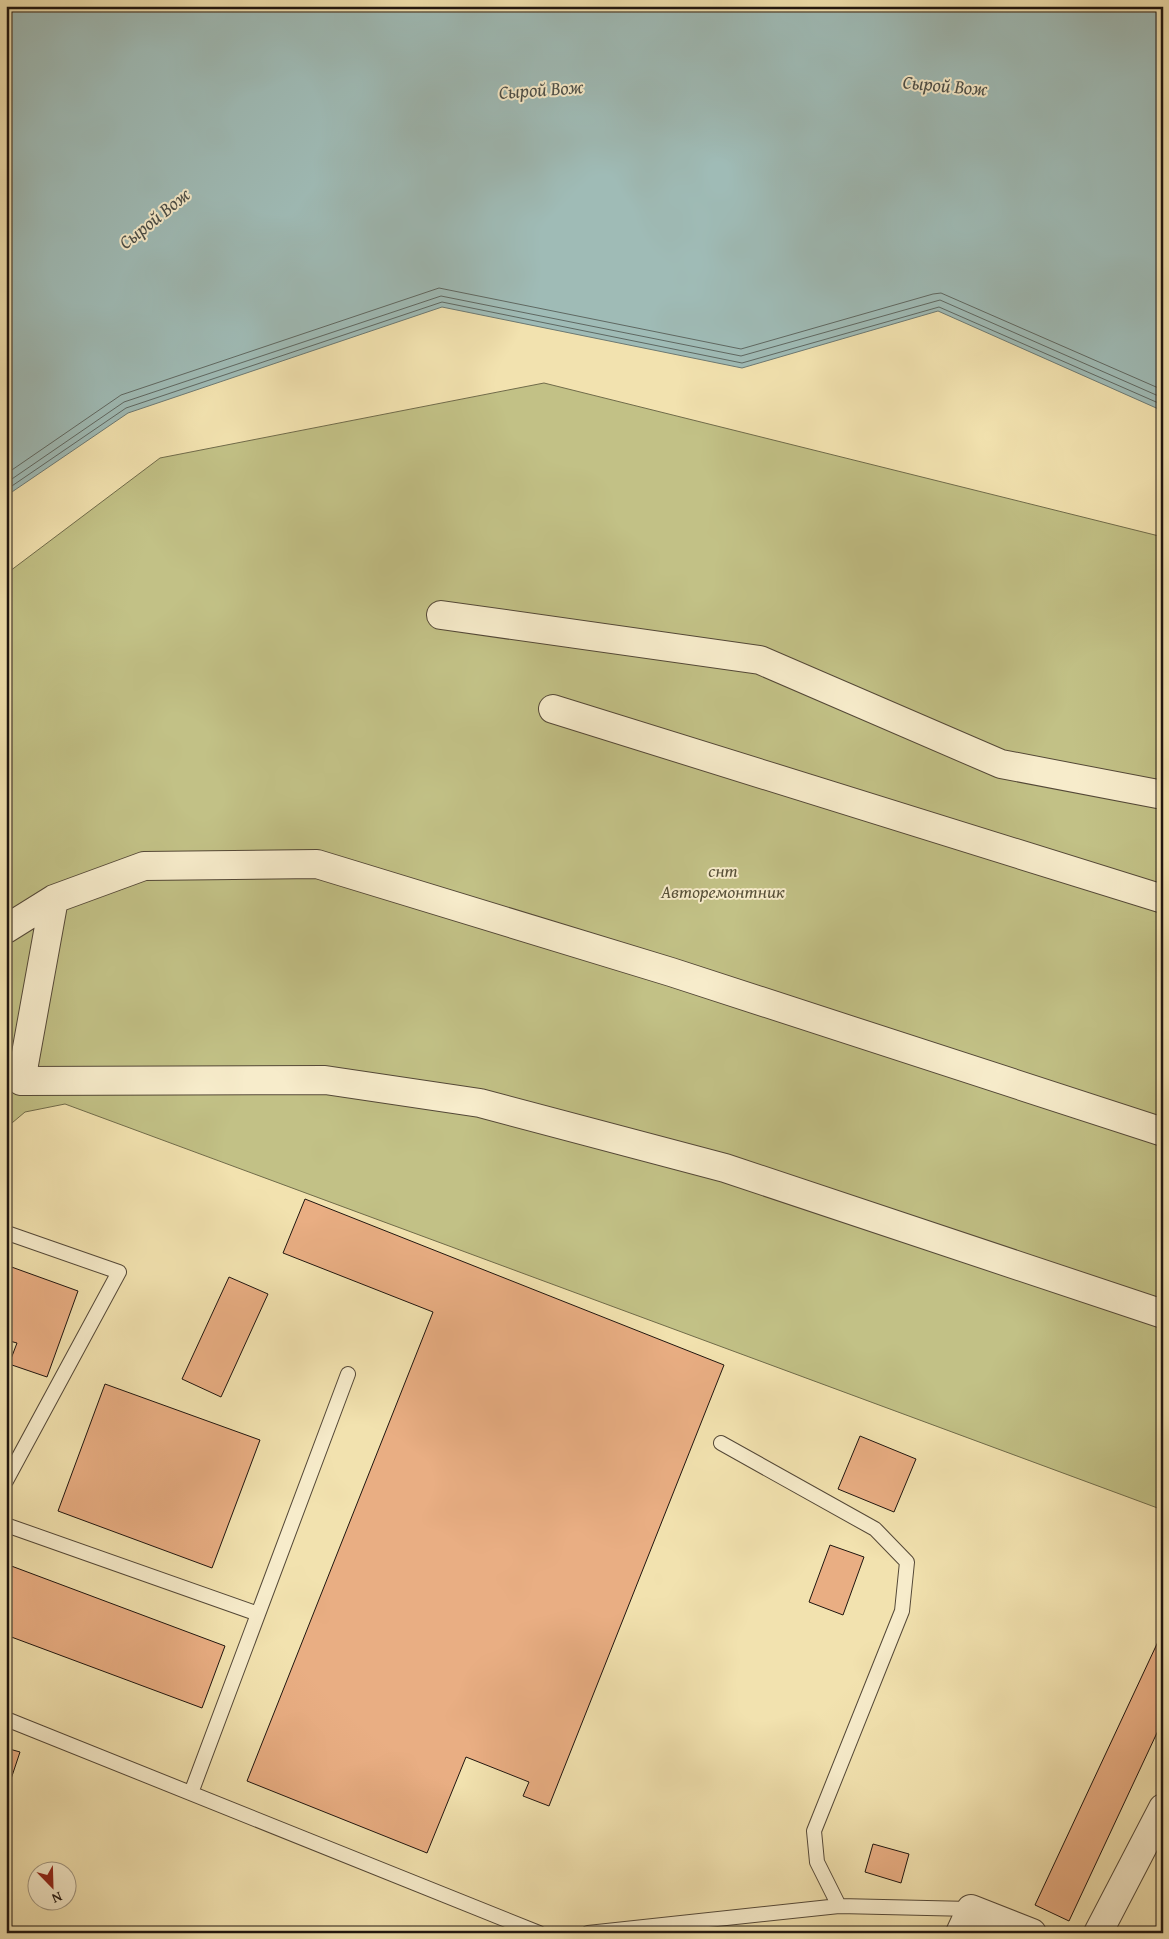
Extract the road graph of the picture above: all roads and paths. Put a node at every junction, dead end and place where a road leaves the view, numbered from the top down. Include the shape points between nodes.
1 (441, 615) dead end
2 (553, 709) dead end
3 (1163, 795) edge
4 (54, 899) junction
5 (1163, 899) edge
6 (6, 929) edge
7 (14, 1086) edge
8 (1163, 1132) edge
9 (6, 1236) edge
10 (1163, 1314) edge
11 (348, 1374) dead end
12 (722, 1443) dead end
13 (6, 1481) edge
14 (6, 1525) edge
15 (258, 1614) junction
16 (6, 1718) edge
17 (191, 1793) junction
18 (1163, 1808) edge
19 (839, 1906) junction
20 (965, 1921) edge
21 (539, 1933) edge
22 (588, 1933) edge
23 (1032, 1933) edge
24 (1098, 1933) edge

1 - 3 street via 760,660 1001,764
2 - 5 street
4 - 6 street
4 - 7 street
4 - 8 street via 144,866 317,864 680,975
7 - 10 street via 325,1080 480,1103 726,1168
9 - 13 lane via 10,1234 119,1272
11 - 15 lane
12 - 19 lane via 875,1529 907,1562 902,1611 814,1831 816,1862
14 - 15 lane
15 - 17 lane
16 - 17 lane
17 - 21 lane
18 - 24 street
19 - 20 lane
19 - 22 lane
20 - 23 street

